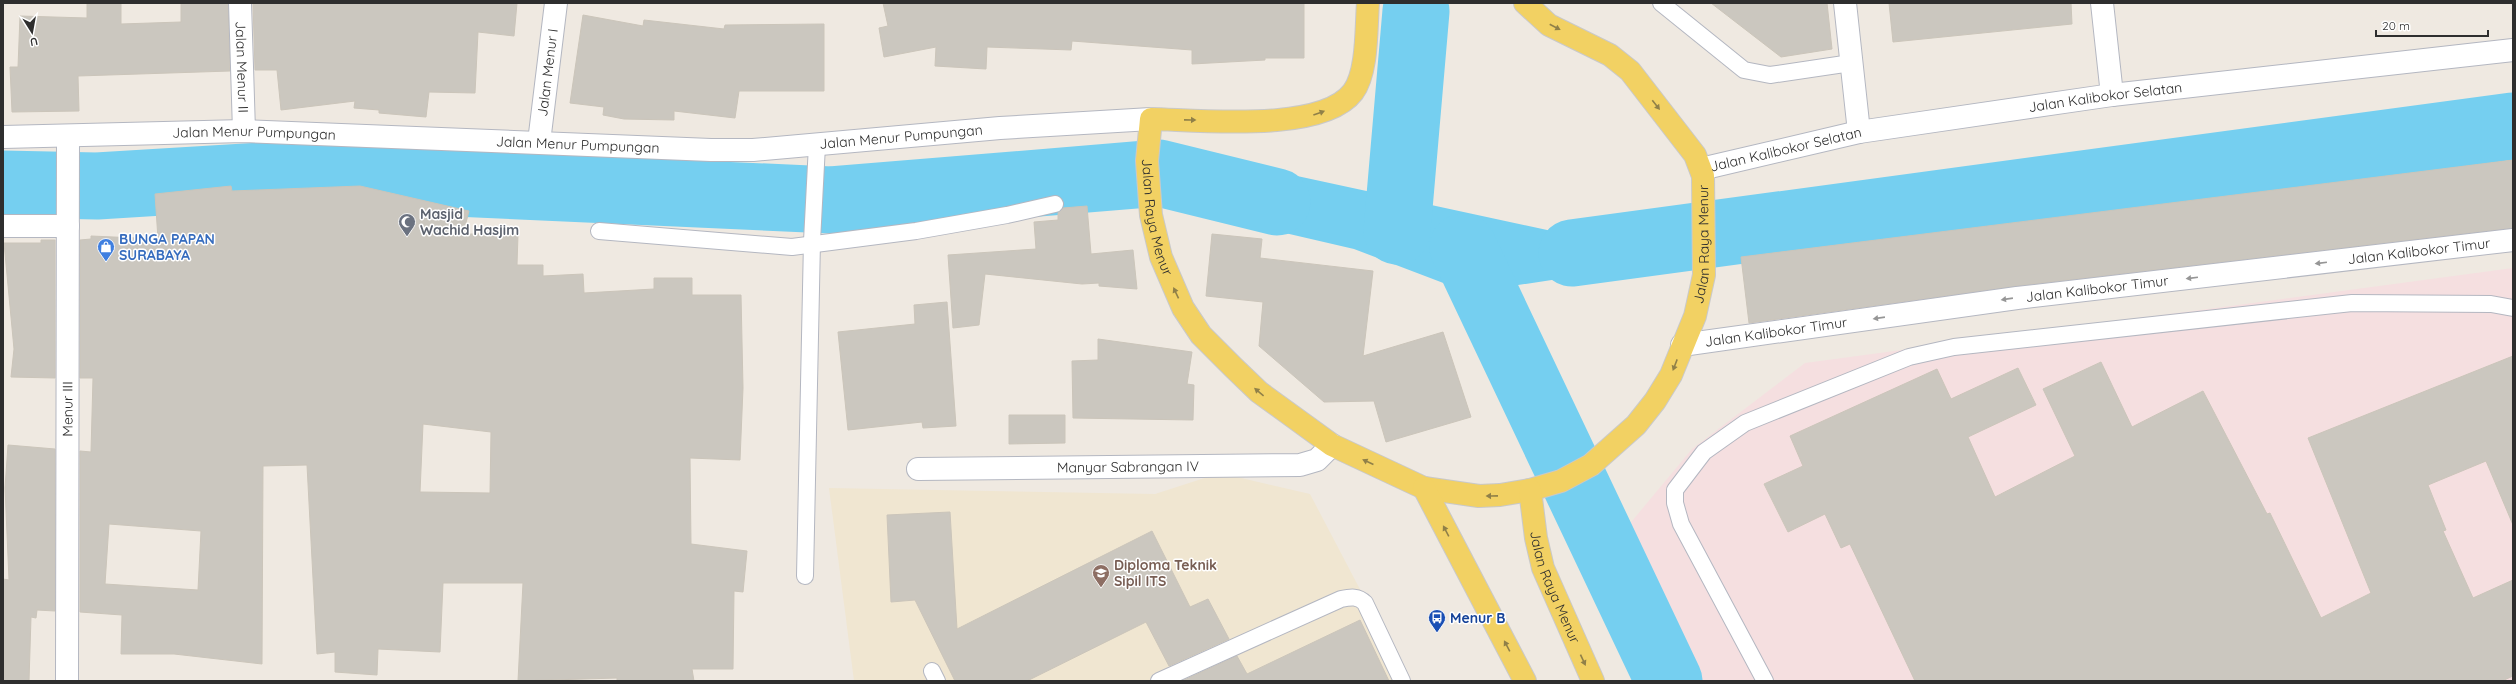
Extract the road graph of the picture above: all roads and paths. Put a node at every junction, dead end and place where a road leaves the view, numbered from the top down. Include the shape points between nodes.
1 (240, 3) edge
2 (556, 3) edge
3 (1368, 3) edge
4 (1525, 3) edge
5 (1661, 3) edge
6 (1845, 3) edge
7 (2102, 3) edge
8 (2513, 50) edge
9 (1852, 63) junction
10 (2112, 94) junction
11 (1151, 119) junction
12 (244, 131) junction
13 (1859, 132) junction
14 (3, 137) edge
15 (68, 137) junction
16 (539, 142) junction
17 (817, 145) junction
18 (1702, 176) junction
19 (1054, 204) dead end
20 (68, 218) junction
21 (3, 226) edge
22 (599, 232) dead end
23 (2513, 240) edge
24 (812, 243) junction
25 (2513, 308) edge
26 (1682, 345) junction
27 (1332, 445) junction
28 (918, 469) dead end
29 (1424, 488) junction
30 (1530, 490) junction
31 (805, 576) dead end
32 (67, 681) edge
33 (1159, 681) edge
34 (1402, 681) edge
35 (1525, 681) edge
36 (1593, 681) edge
37 (1765, 681) edge

1 - 12 street, Jalan Menur II
2 - 16 street, Jalan Menur I
11 -> 3 main road via 1264,121 1310,116 1338,106 1353,91 1362,69
4 -> 18 main road, Jalan Raya Menur via 1549,25 1610,55 1630,71 1695,155
5 - 9 lane via 1744,70 1770,75
6 - 9 street
7 - 10 street
8 - 10 street, Jalan Kalibokor Selatan
9 - 13 street
10 - 13 street, Jalan Kalibokor Selatan
11 - 17 street, Jalan Menur Pumpungan via 1000,128
27 -> 11 main road, Jalan Raya Menur via 1259,392 1201,335 1183,308 1170,281 1151,215 1147,161
12 - 15 street, Jalan Menur Pumpungan
12 - 16 street, Jalan Menur Pumpungan
13 - 18 street, Jalan Kalibokor Selatan
14 - 15 street, Jalan Menur Pumpungan
15 - 20 street, Menur III
16 - 17 street, Jalan Menur Pumpungan via 710,150
17 - 24 lane
18 - 26 main road, Jalan Raya Menur via 1704,275 1695,316
19 - 24 lane via 1000,217
20 - 21 street
20 - 32 street, Menur III
22 - 24 lane via 758,246
23 -> 26 street, Jalan Kalibokor Timur via 2017,298
24 - 31 lane
25 - 37 lane via 2490,304 2352,303 1954,347 1909,356 1745,423 1704,452 1675,490 1675,503 1680,524
26 -> 30 main road, Jalan Raya Menur via 1671,375 1636,425 1590,465 1561,481
27 - 28 street, Manyar Sabrangan IV via 1317,460 1300,465
29 -> 27 main road, Jalan Raya Menur
30 -> 29 main road, Jalan Raya Menur via 1500,496 1479,496
35 -> 29 main road
30 -> 36 main road, Jalan Raya Menur via 1543,568
33 - 34 lane via 1341,599 1359,598 1365,603

